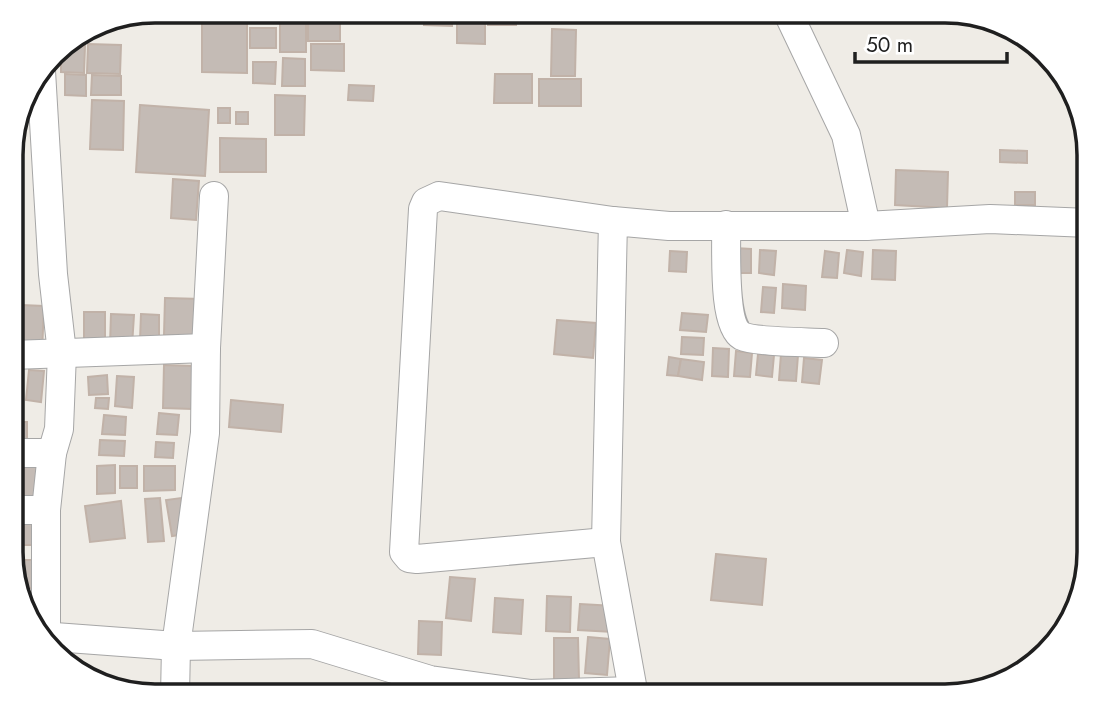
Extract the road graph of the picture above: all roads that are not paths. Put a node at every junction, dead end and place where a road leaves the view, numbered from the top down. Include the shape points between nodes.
1 (793, 23) edge
2 (42, 86) edge
3 (214, 195) dead end
4 (613, 221) junction
5 (1077, 223) edge
6 (726, 225) junction
7 (866, 226) junction
8 (824, 343) dead end
9 (206, 348) junction
10 (62, 353) junction
11 (23, 355) edge
12 (23, 453) edge
13 (52, 453) junction
14 (23, 510) edge
15 (46, 510) junction
16 (606, 542) junction
17 (43, 623) edge
18 (54, 637) edge
19 (176, 646) junction
20 (175, 684) edge
21 (419, 684) edge
22 (632, 684) edge

1 - 7 street via 846,135
2 - 10 street
3 - 9 street
4 - 6 street
4 - 16 street
4 - 16 street via 439,196 426,202 404,552 418,559
5 - 7 street via 990,219
6 - 7 street
6 - 8 street via 729,314 735,330 748,338
9 - 10 street
9 - 19 street via 205,433
10 - 11 street
10 - 13 street via 59,429
12 - 13 street
13 - 15 street
14 - 15 street
15 - 17 street
16 - 22 street
18 - 19 street
19 - 20 street
19 - 21 street via 312,644

